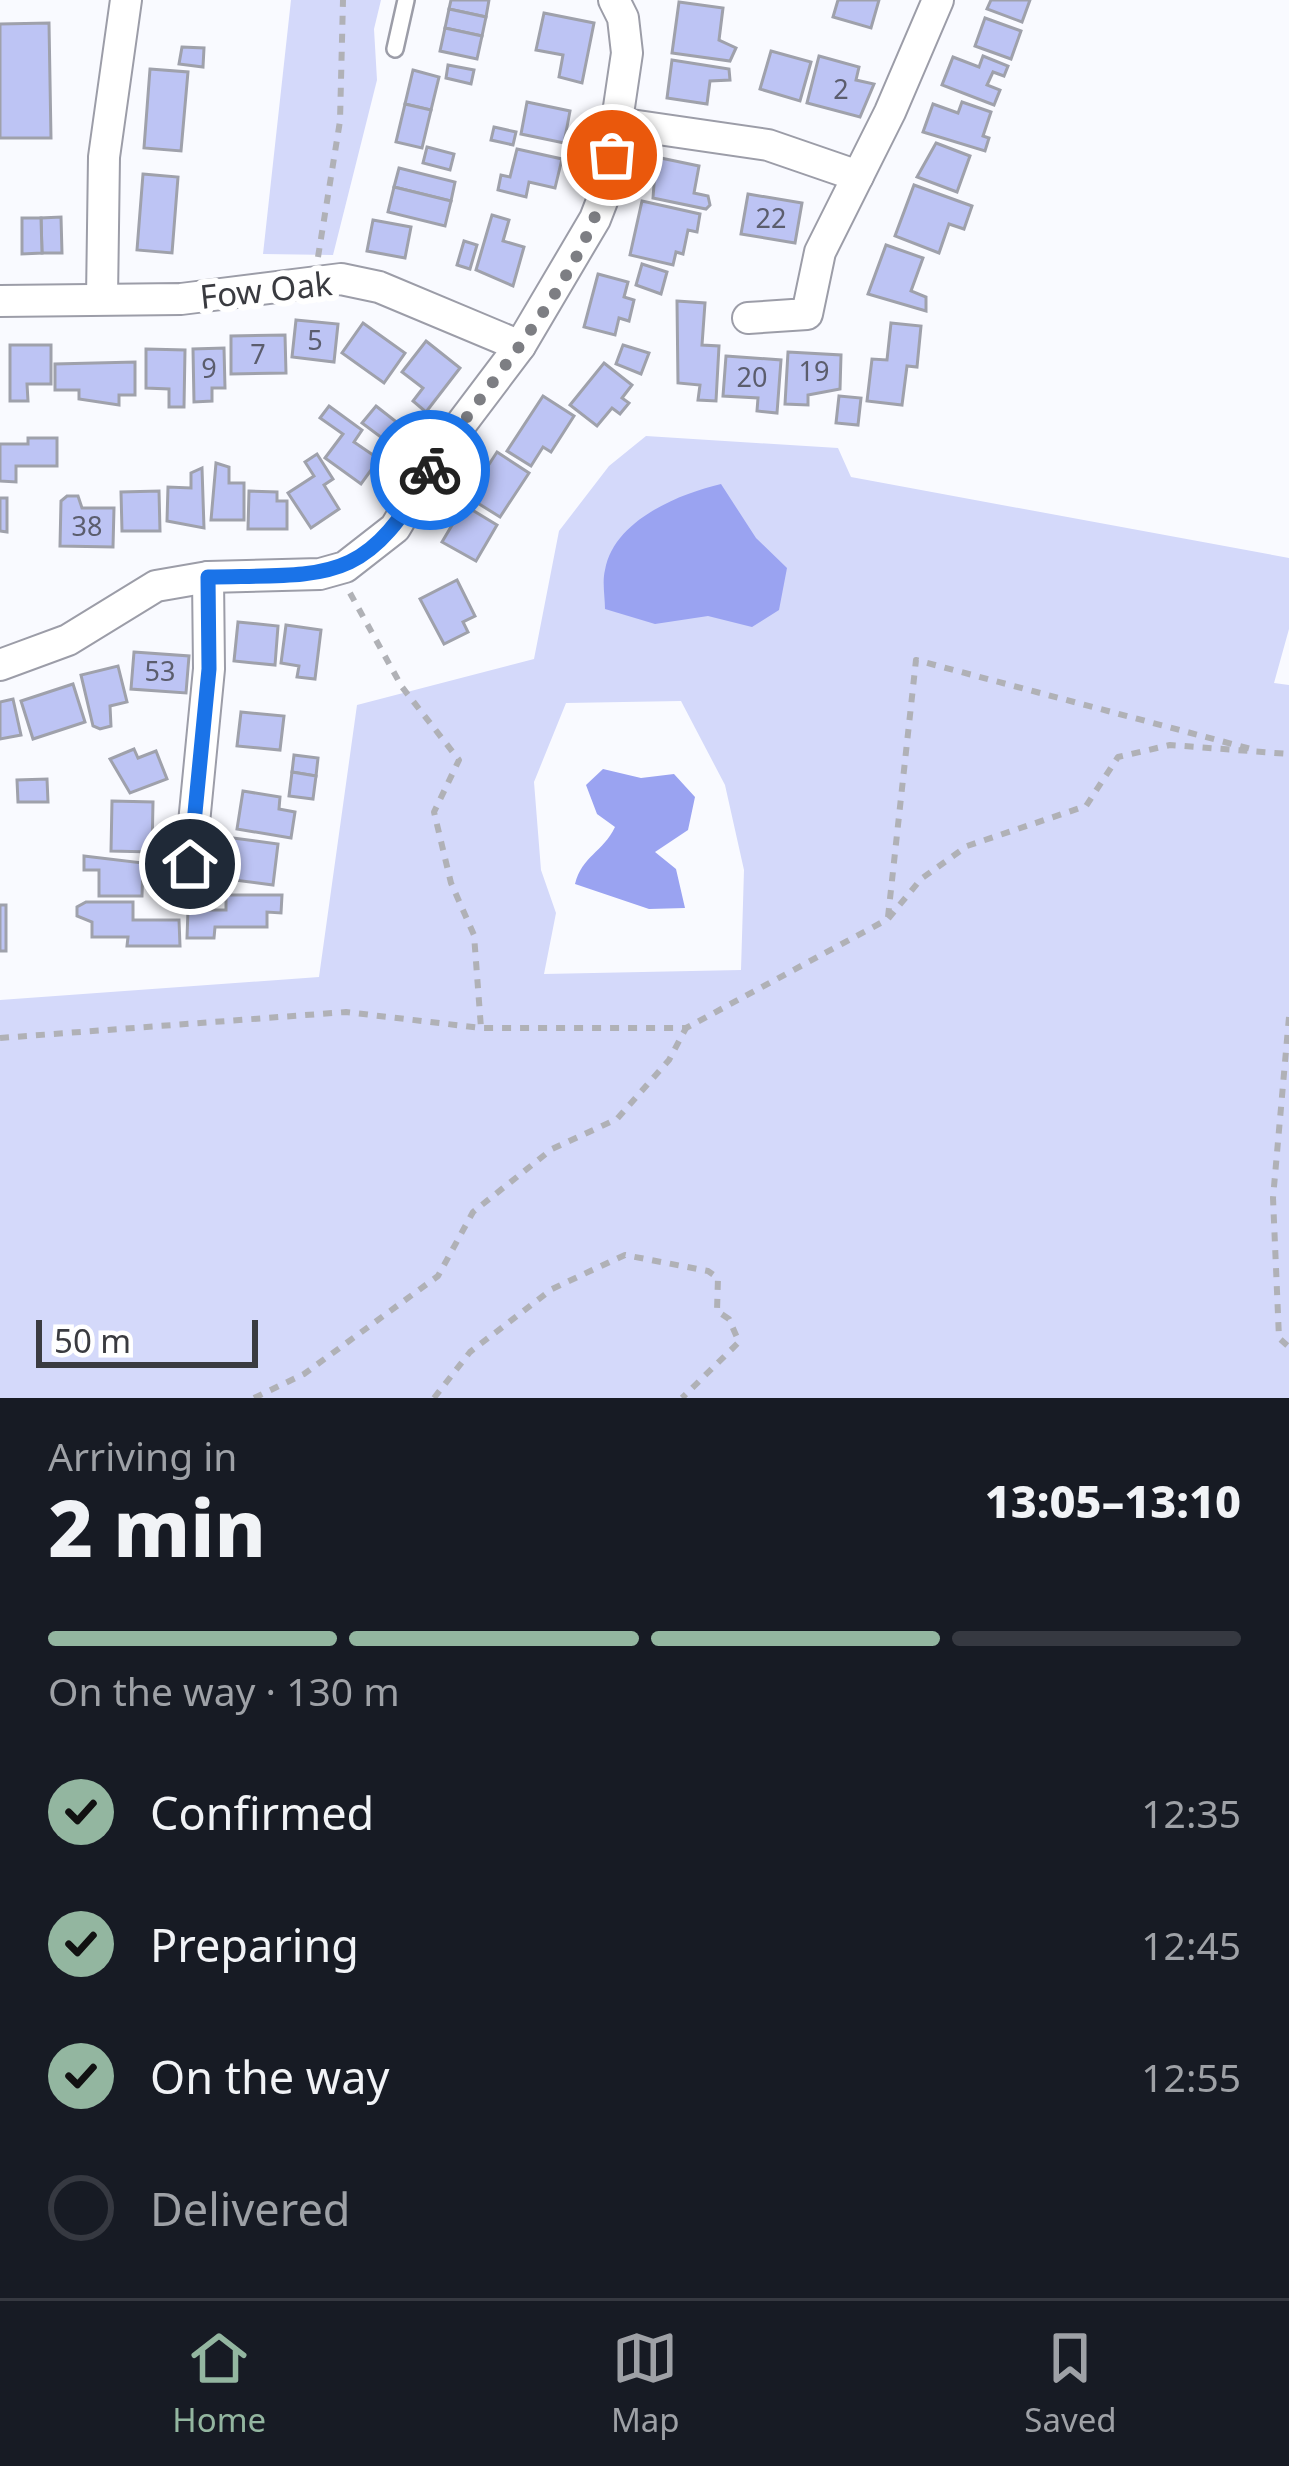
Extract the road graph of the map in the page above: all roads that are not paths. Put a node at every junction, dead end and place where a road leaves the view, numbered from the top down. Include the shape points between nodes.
1 (126, 0) edge
2 (406, 0) edge
3 (614, 0) edge
4 (938, 0) edge
5 (395, 49) dead end
6 (617, 124) junction
7 (858, 176) junction
8 (102, 298) junction
9 (0, 301) edge
10 (748, 318) dead end
11 (520, 346) junction
12 (208, 577) junction
13 (0, 665) edge
14 (190, 864) dead end

1 - 8 street via 105,142
2 - 5 lane
3 - 6 street via 627,53
4 - 7 street
6 - 7 street via 768,145
6 - 11 street via 595,220
7 - 10 street via 820,252 808,314
8 - 9 street, Fow Oak
8 - 11 street, Fow Oak via 182,299 315,278 379,287
11 - 12 street via 372,550 337,569
12 - 13 street via 156,586 68,640
12 - 14 street via 209,669

